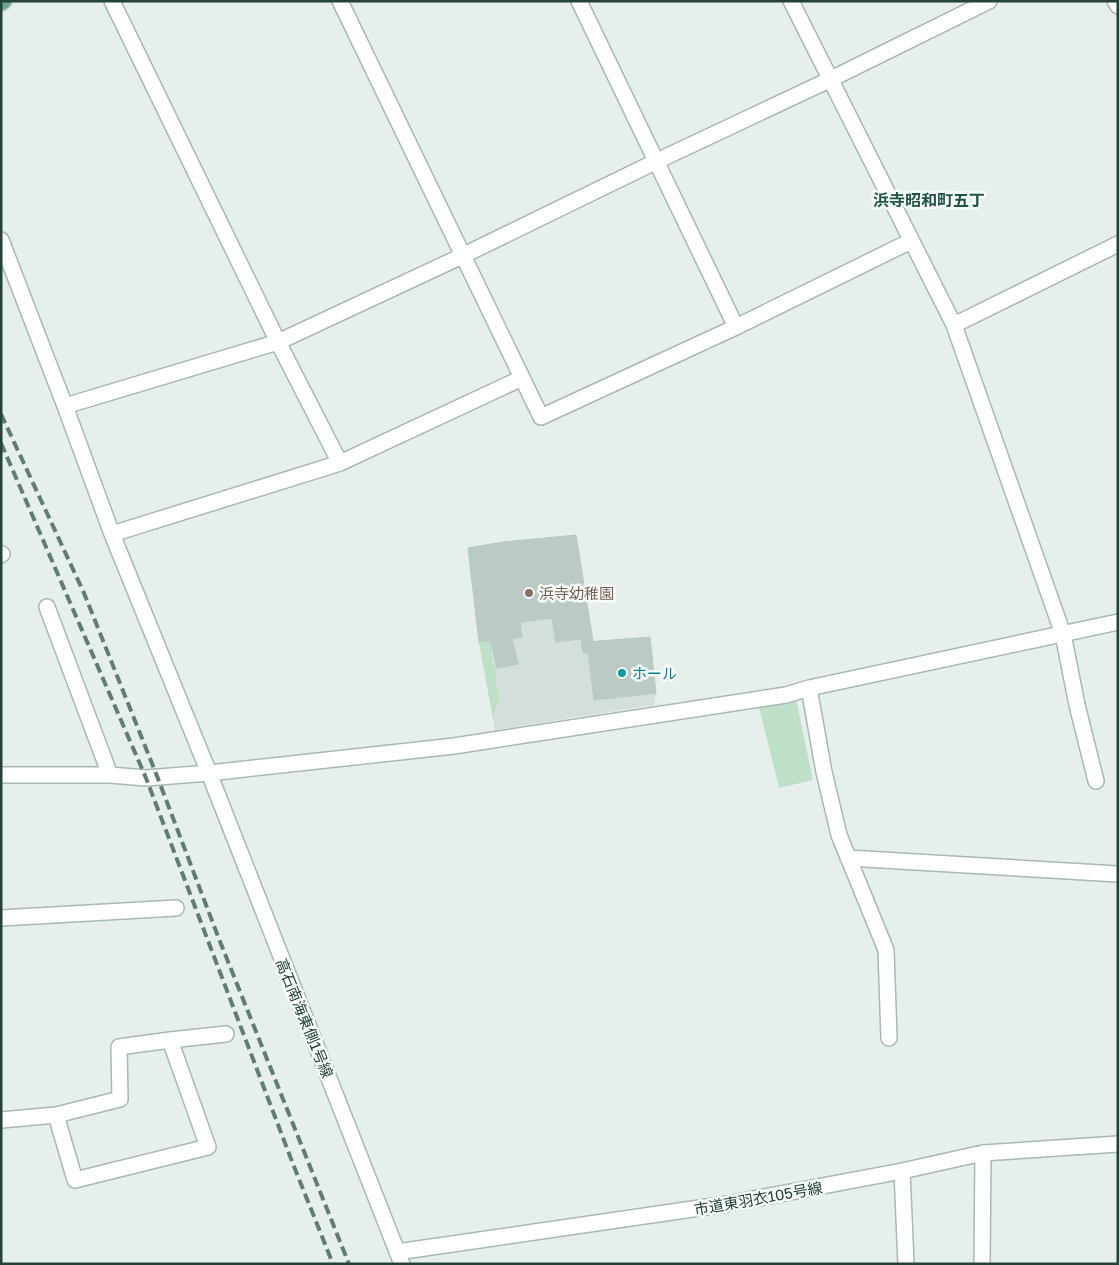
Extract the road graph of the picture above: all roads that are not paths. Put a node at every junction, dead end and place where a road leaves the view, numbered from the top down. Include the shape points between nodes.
1 (112, 1) edge
2 (340, 1) edge
3 (579, 1) edge
4 (791, 1) edge
5 (989, 1) edge
6 (1116, 1) edge
7 (1118, 6) edge
8 (830, 80) junction
9 (657, 161) junction
10 (1, 240) edge
11 (911, 241) junction
12 (1118, 244) edge
13 (462, 256) junction
14 (954, 325) junction
15 (736, 328) junction
16 (278, 342) junction
17 (522, 378) junction
18 (65, 406) junction
19 (340, 463) junction
20 (112, 534) junction
21 (47, 607) dead end
22 (1118, 622) edge
23 (1063, 634) junction
24 (809, 688) junction
25 (209, 773) junction
26 (1, 775) edge
27 (110, 775) junction
28 (1096, 781) dead end
29 (848, 858) junction
30 (1118, 874) edge
31 (176, 908) dead end
32 (1, 918) edge
33 (226, 1034) dead end
34 (888, 1038) dead end
35 (170, 1040) junction
36 (56, 1115) junction
37 (1, 1120) edge
38 (1118, 1144) edge
39 (982, 1153) junction
40 (902, 1172) junction
41 (400, 1258) edge
42 (906, 1264) edge
43 (982, 1264) edge

1 - 16 street
2 - 13 street
3 - 9 street
4 - 8 street
5 - 8 street
6 - 7 street
8 - 9 street
8 - 11 street
9 - 13 street
9 - 15 street
10 - 18 street, 高石南海東側1号線
11 - 14 street
11 - 15 street
12 - 14 street
13 - 16 street
13 - 17 street
14 - 23 street
15 - 17 street via 541,417
16 - 18 street
16 - 19 street
17 - 19 street
18 - 20 street, 高石南海東側1号線
19 - 20 street
20 - 25 street, 高石南海東側1号線
21 - 27 street
22 - 23 street
23 - 24 street
23 - 28 street
24 - 25 street via 786,695 454,746
24 - 29 street via 838,835
25 - 27 street via 146,778
25 - 41 street, 高石南海東側1号線
26 - 27 street
29 - 30 street
29 - 34 street via 886,950
31 - 32 street
33 - 35 street
35 - 36 street via 119,1047 120,1099
35 - 36 street via 208,1147 75,1180
36 - 37 street
38 - 39 street, 市道東羽衣105号線
39 - 40 street, 市道東羽衣105号線
39 - 43 street
40 - 41 street, 市道東羽衣105号線
40 - 42 street

